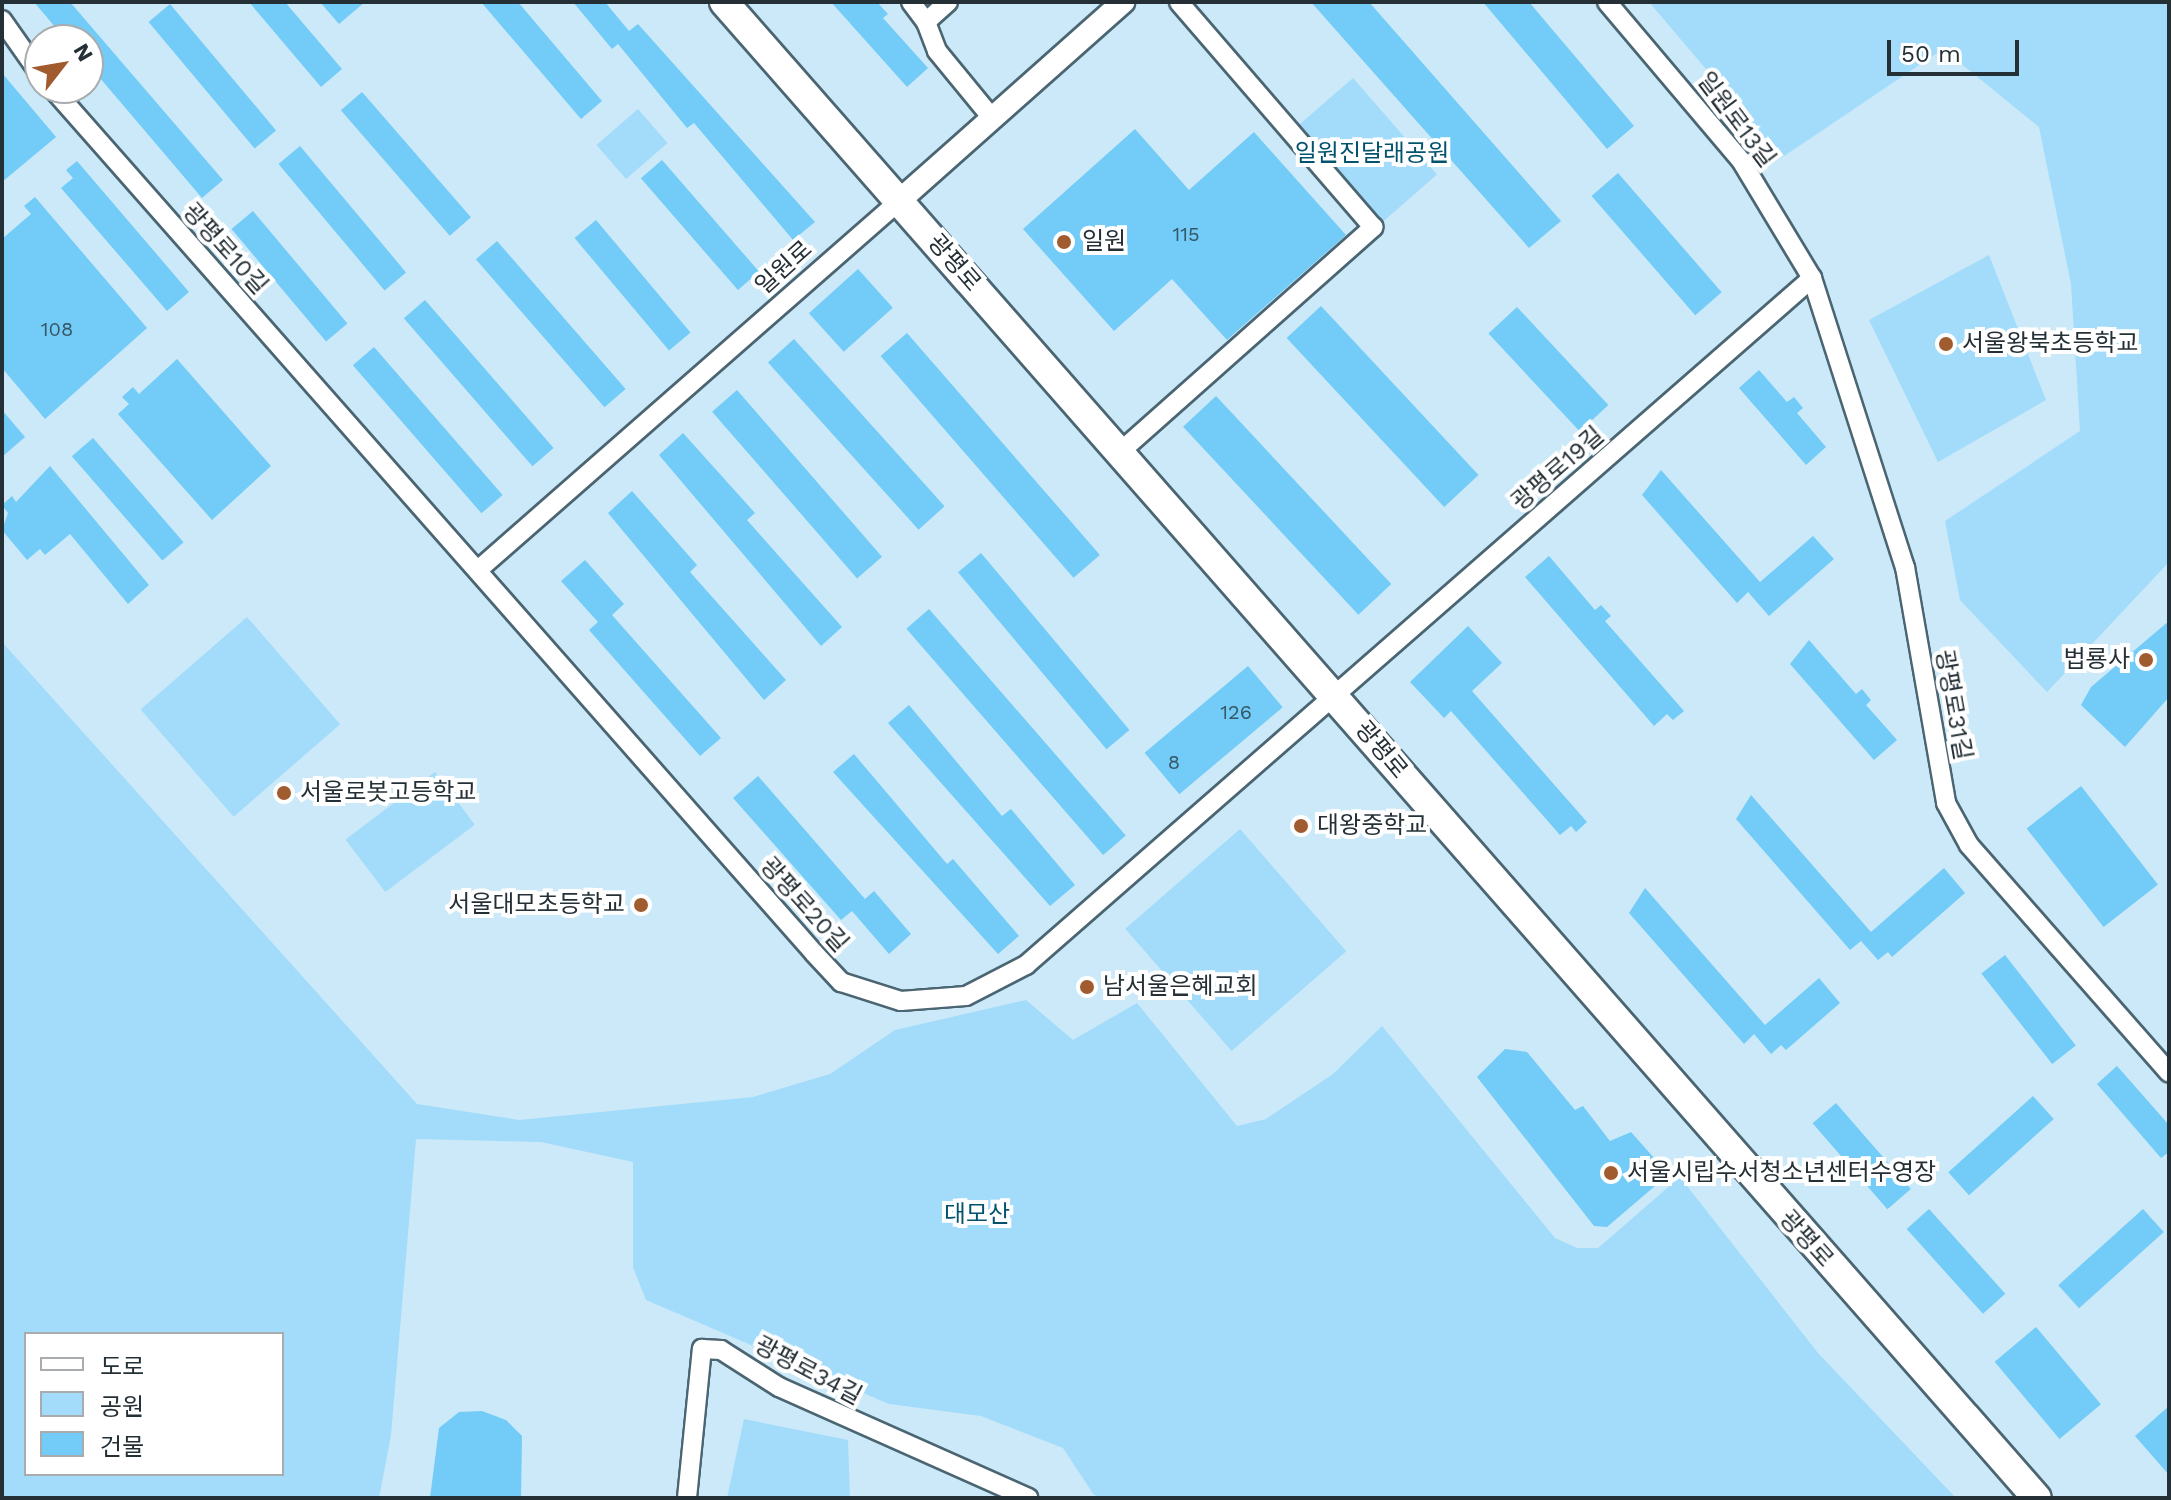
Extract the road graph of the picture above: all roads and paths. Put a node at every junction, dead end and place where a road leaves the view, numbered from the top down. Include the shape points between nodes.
1 (724, 2) edge
2 (911, 2) edge
3 (948, 2) edge
4 (1123, 2) edge
5 (1179, 2) edge
6 (1607, 2) edge
7 (2, 20) edge
8 (926, 22) junction
9 (24, 51) edge
10 (66, 104) edge
11 (992, 118) junction
12 (899, 201) junction
13 (1812, 278) junction
14 (365, 441) joint
15 (1120, 452) junction
16 (478, 570) junction
17 (1334, 695) junction
18 (2169, 1073) edge
19 (687, 1498) edge
20 (1028, 1498) edge
21 (2037, 1498) edge

1 - 12 main road, 광평로
2 - 8 street
3 - 8 street
4 - 11 street, 일원로
5 - 15 street via 1373,227
6 - 13 street, 일원로13길 via 1742,162
7 - 9 street
8 - 11 street via 937,51
10 - 14 street, 광평로10길
11 - 12 street, 일원로
12 - 15 main road, 광평로
12 - 16 street, 일원로
13 - 17 street, 광평로19길
13 - 18 street, 광평로31길 via 1905,567 1946,803 1969,845
14 - 16 street, 광평로20길
15 - 17 main road, 광평로
16 - 17 street, 광평로20길 via 841,982 901,1001 966,996 1026,965
17 - 21 main road, 광평로 via 1527,924
19 - 20 street, 광평로34길 via 702,1349 721,1350 792,1394

